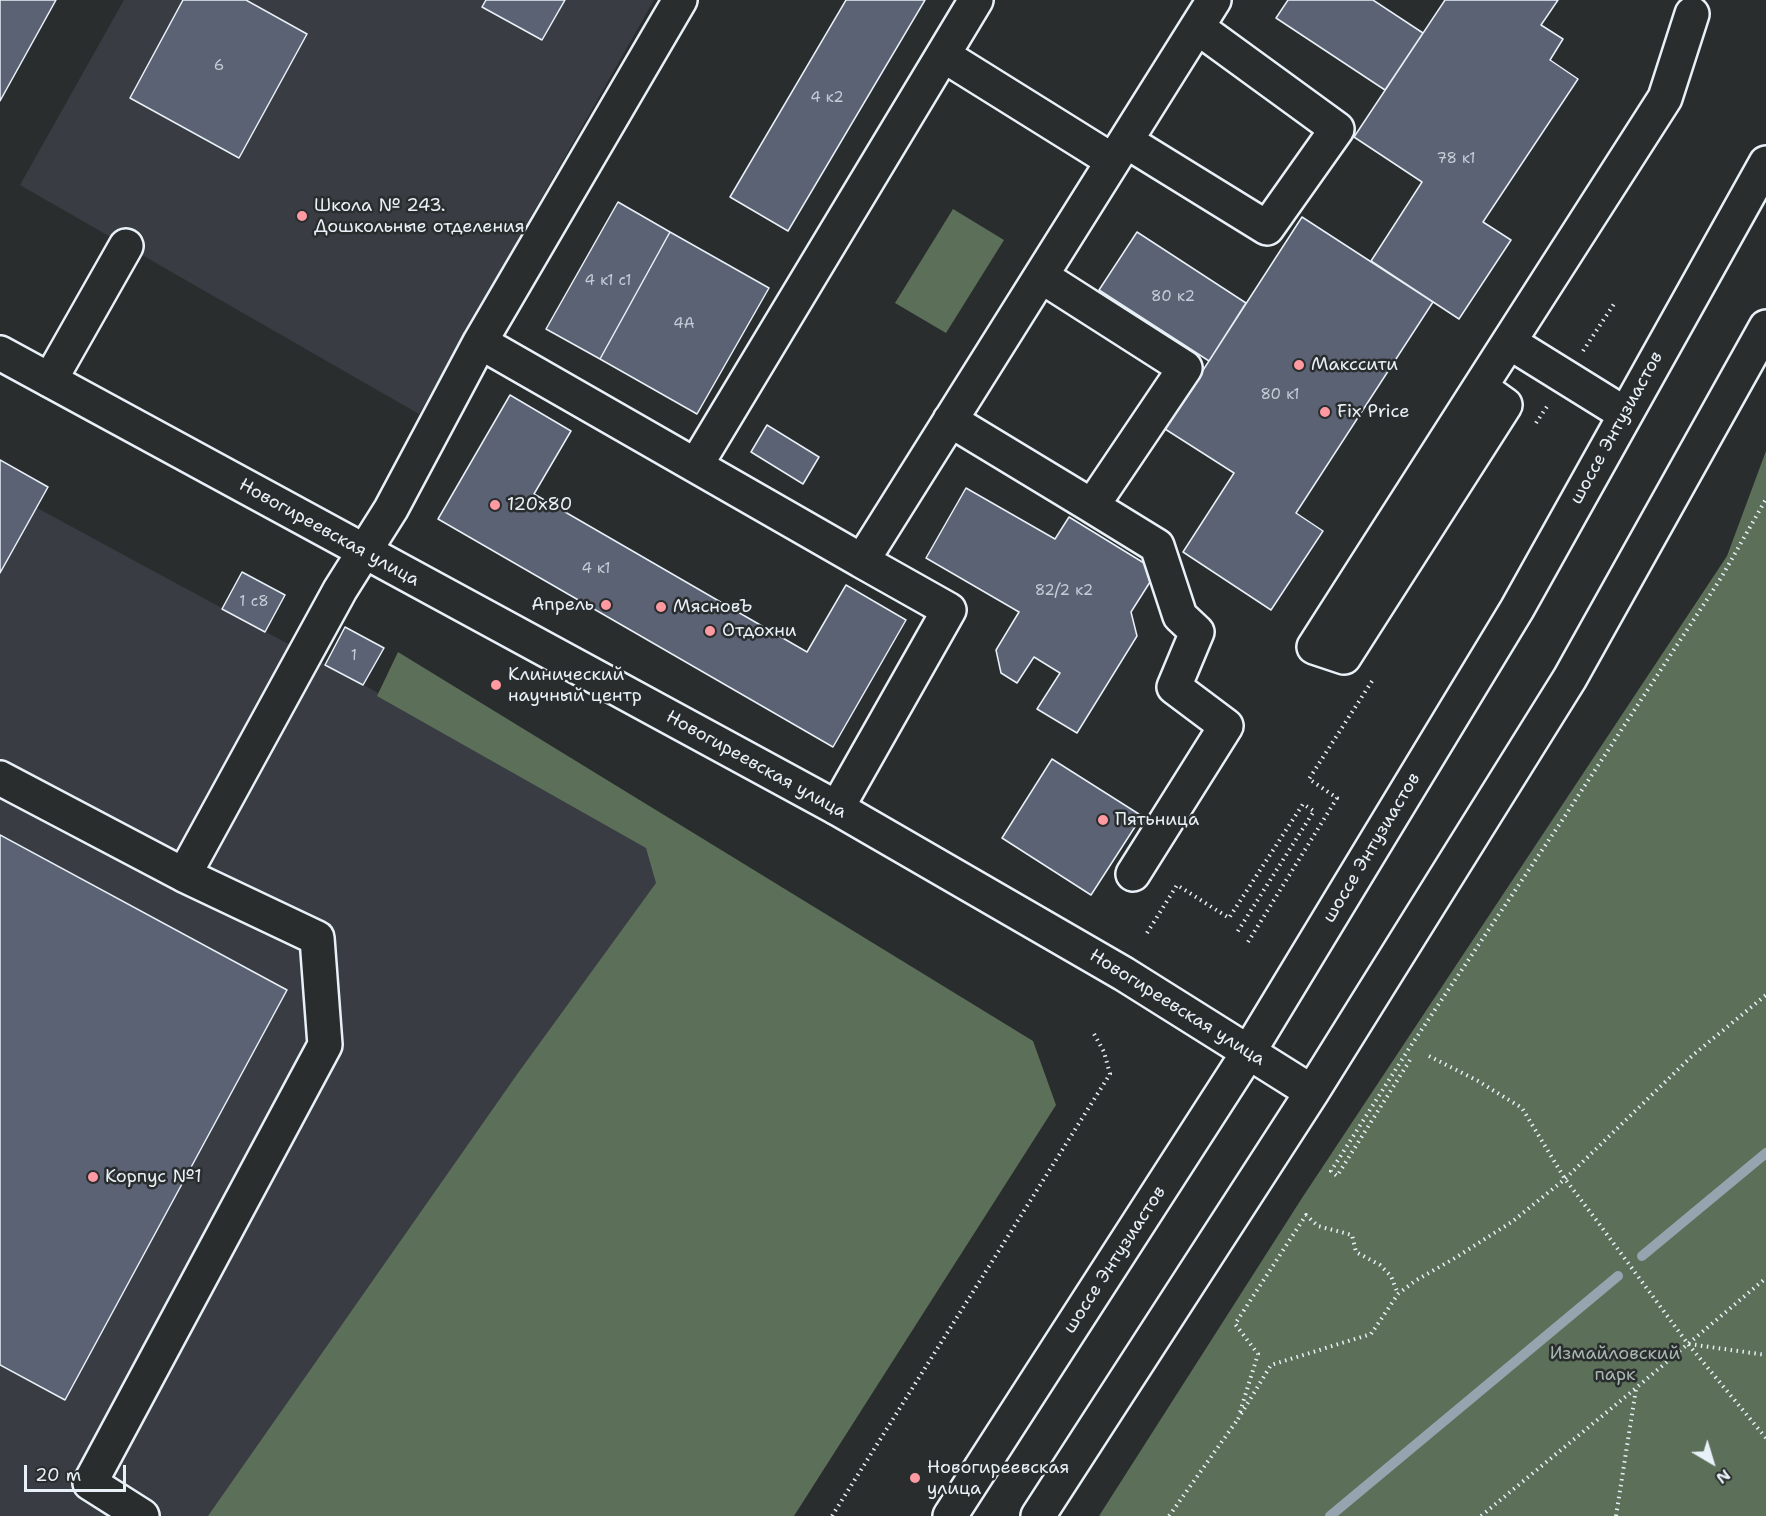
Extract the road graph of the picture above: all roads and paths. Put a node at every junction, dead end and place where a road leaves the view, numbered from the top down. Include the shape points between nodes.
1 (680, 0) edge
2 (976, 0) edge
3 (1214, 0) edge
4 (1688, 5) edge
5 (1197, 27) junction
6 (943, 55) junction
7 (1120, 151) junction
8 (1766, 163) edge
9 (126, 246) dead end
10 (1041, 276) junction
11 (1766, 327) edge
12 (480, 342) junction
13 (1509, 342) junction
14 (0, 353) edge
15 (50, 380) junction
16 (1480, 387) junction
17 (1544, 410) dead end
18 (1625, 414) junction
19 (951, 420) junction
20 (1532, 430) dead end
21 (696, 465) junction
22 (1766, 499) edge
23 (1092, 506) junction
24 (365, 552) junction
25 (862, 561) junction
26 (1379, 670) dead end
27 (0, 778) edge
28 (837, 808) junction
29 (1133, 874) dead end
30 (184, 875) junction
31 (1147, 933) dead end
32 (1236, 934) dead end
33 (1248, 942) dead end
34 (1766, 995) edge
35 (1093, 1032) dead end
36 (1248, 1053) junction
37 (1428, 1056) dead end
38 (1410, 1060) dead end
39 (1312, 1092) junction
40 (1565, 1179) junction
41 (1766, 1278) edge
42 (1398, 1294) junction
43 (1688, 1344) junction
44 (1766, 1355) edge
45 (1636, 1388) junction
46 (1238, 1419) junction
47 (1766, 1438) edge
48 (142, 1516) edge
49 (832, 1516) edge
50 (951, 1516) edge
51 (1038, 1516) edge
52 (1169, 1516) edge
53 (1481, 1516) edge
54 (1616, 1516) edge

1 - 12 main road
2 - 6 main road
3 - 5 main road
4 - 13 main road via 1665,98
5 - 7 main road
5 - 7 main road via 1337,129 1267,228
6 - 7 main road
6 - 21 main road
7 - 10 main road
8 - 18 main road, шоссе Энтузиастов
9 - 15 main road
10 - 19 main road
10 - 23 main road via 1185,368
11 - 39 main road via 1570,678
12 - 21 main road
12 - 24 main road
13 - 16 main road
13 - 18 main road
14 - 15 main road, Новогиреевская улица
15 - 24 main road, Новогиреевская улица
16 - 16 main road via 1355,582 1314,647 1344,657 1505,405
17 - 20 path
18 - 36 main road, шоссе Энтузиастов via 1517,609
19 - 23 main road
19 - 25 main road
21 - 25 main road
22 - 38 path via 1715,587 1562,822 1403,1056 1331,1171 1337,1176
23 - 29 main road via 1157,546 1180,616 1197,632 1174,687 1226,726
24 - 28 main road, Новогиреевская улица
24 - 30 main road via 340,590
25 - 28 main road via 949,610
26 - 33 path via 1309,779 1337,798
27 - 30 main road
28 - 36 main road, Новогиреевская улица via 1124,974
30 - 48 main road via 317,938 325,1045 90,1483
31 - 32 path via 1177,885 1230,918 1303,804 1314,811
34 - 40 path via 1693,1055
35 - 49 path via 1110,1074
36 - 39 main road, Новогиреевская улица
36 - 50 main road, шоссе Энтузиастов
37 - 40 path via 1522,1108
39 - 51 main road
40 - 42 path via 1514,1221
40 - 43 path
41 - 43 path
42 - 46 path via 1371,1334 1271,1365
42 - 46 path via 1380,1265 1356,1252 1352,1235 1318,1226 1306,1215 1235,1324 1258,1354
43 - 44 path
43 - 45 path
43 - 47 path
45 - 53 path
45 - 54 path
46 - 52 path

